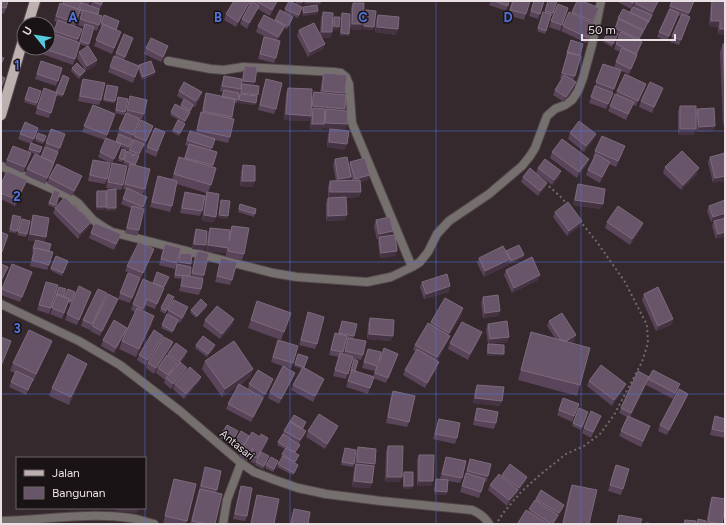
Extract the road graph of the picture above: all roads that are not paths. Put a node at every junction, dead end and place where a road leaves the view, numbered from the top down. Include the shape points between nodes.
1 (35, 1) edge
2 (601, 1) edge
3 (30, 16) edge
4 (18, 56) edge
5 (168, 61) dead end
6 (1, 115) edge
7 (1, 166) edge
8 (412, 267) junction
9 (1, 304) edge
10 (241, 463) junction
11 (1, 521) edge
12 (154, 524) edge
13 (223, 524) edge
14 (489, 524) edge

1 - 3 main road
2 - 8 street via 583,78 572,100 547,116 535,148 522,166 489,194 449,221 437,234 420,262
4 - 6 main road
5 - 8 street via 211,69 243,67 334,72 346,77 355,132
7 - 8 street via 66,195 78,203 93,220 112,232 273,273 367,282 391,277
9 - 10 street, Antasari via 79,341 120,365
10 - 13 street via 227,500
10 - 14 street, Antasari via 254,472 298,488 360,499 472,510 481,514
11 - 12 street via 108,516 132,518

